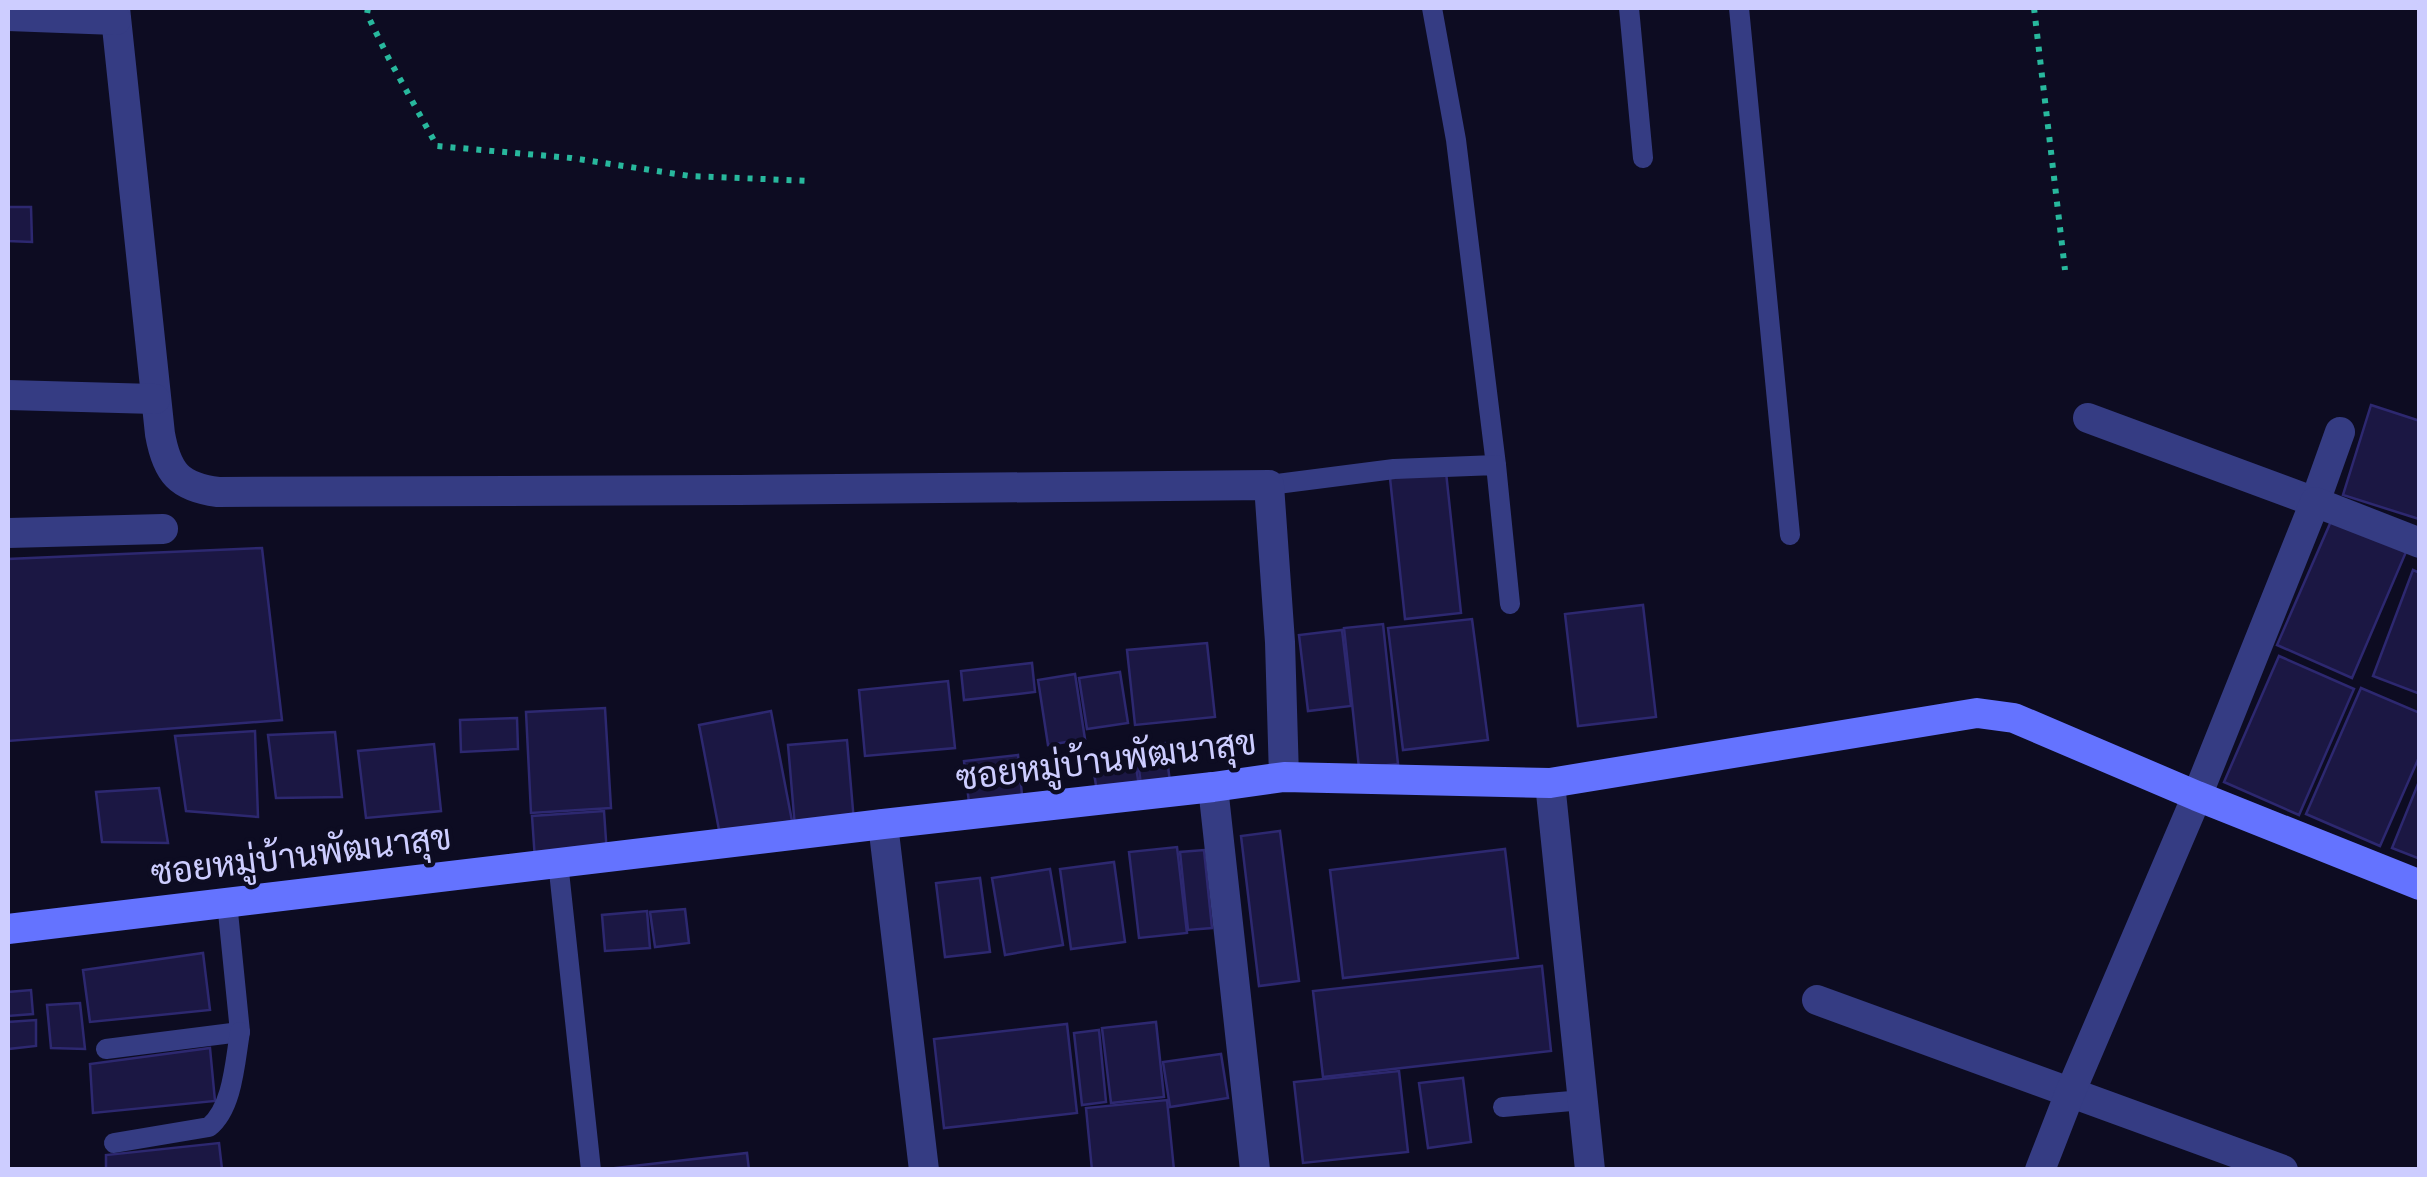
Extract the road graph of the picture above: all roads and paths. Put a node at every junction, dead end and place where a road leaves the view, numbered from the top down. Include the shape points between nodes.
1 (368, 8) edge
2 (1432, 8) edge
3 (1629, 8) edge
4 (1739, 8) edge
5 (2034, 8) edge
6 (115, 14) edge
7 (8, 16) edge
8 (1643, 158) dead end
9 (811, 181) dead end
10 (2065, 270) dead end
11 (8, 394) edge
12 (155, 399) junction
13 (2088, 418) dead end
14 (2340, 432) dead end
15 (1496, 465) junction
16 (1270, 484) junction
17 (2315, 502) junction
18 (164, 530) dead end
19 (8, 533) edge
20 (1790, 535) dead end
21 (2420, 543) edge
22 (1510, 604) dead end
23 (1284, 777) junction
24 (1550, 783) junction
25 (1213, 787) junction
26 (2197, 796) junction
27 (883, 824) junction
28 (558, 862) junction
29 (2420, 885) edge
30 (226, 902) junction
31 (8, 928) edge
32 (1817, 1000) dead end
33 (240, 1032) junction
34 (106, 1049) dead end
35 (2070, 1093) junction
36 (1584, 1100) junction
37 (1503, 1107) dead end
38 (114, 1143) dead end
39 (591, 1170) edge
40 (924, 1170) edge
41 (1255, 1170) edge
42 (1590, 1170) edge
43 (2040, 1170) edge
44 (2283, 1170) edge

1 - 9 path via 436,146 690,176
2 - 15 lane via 1456,140
3 - 8 lane
4 - 20 lane
5 - 10 path
6 - 7 street
6 - 12 street
11 - 12 street
12 - 16 street via 164,458 195,489 218,492
13 - 17 street
14 - 17 street
15 - 16 lane
15 - 22 lane
16 - 23 street
17 - 21 street
17 - 26 street
18 - 19 street
23 - 24 street, ซอยหมู่บ้านพัฒนาสุข
23 - 25 street, ซอยหมู่บ้านพัฒนาสุข
24 - 26 street, ซอยหมู่บ้านพัฒนาสุข via 1977,713 2014,718
24 - 36 street
25 - 27 street, ซอยหมู่บ้านพัฒนาสุข
25 - 41 street
26 - 29 street, ซอยหมู่บ้านพัฒนาสุข
26 - 35 street
27 - 28 street, ซอยหมู่บ้านพัฒนาสุข
27 - 40 street
28 - 30 street, ซอยหมู่บ้านพัฒนาสุข
28 - 39 lane
30 - 31 street, ซอยหมู่บ้านพัฒนาสุข
30 - 33 lane
32 - 35 street
33 - 34 lane
33 - 38 lane via 226,1107 215,1123
35 - 43 street
35 - 44 street
36 - 37 lane
36 - 42 street

